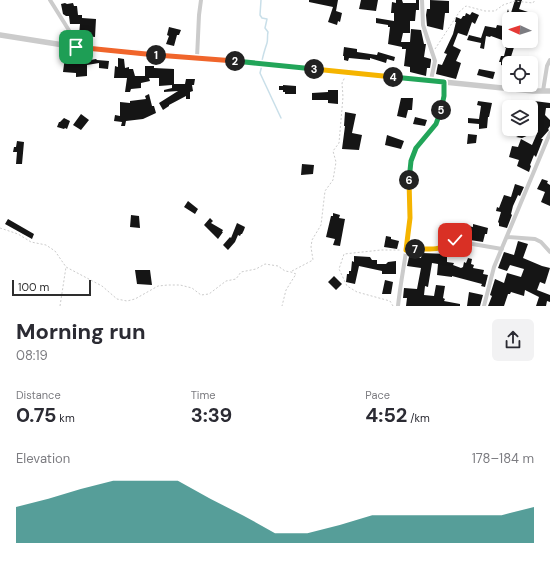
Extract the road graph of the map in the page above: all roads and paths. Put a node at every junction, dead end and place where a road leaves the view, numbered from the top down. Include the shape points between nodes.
1 (50, 0) edge
2 (201, 0) edge
3 (422, 0) edge
4 (535, 0) edge
5 (0, 34) edge
6 (76, 47) junction
7 (432, 52) junction
8 (197, 58) junction
9 (550, 60) edge
10 (347, 72) junction
11 (430, 80) junction
12 (444, 82) junction
13 (543, 91) junction
14 (550, 91) edge
15 (550, 133) edge
16 (0, 228) edge
17 (507, 237) junction
18 (502, 249) junction
19 (406, 250) junction
20 (550, 252) edge
21 (66, 267) junction
22 (291, 272) junction
23 (60, 306) edge
24 (282, 306) edge
25 (393, 306) edge
26 (398, 306) edge
27 (484, 306) edge

1 - 6 street via 70,32
2 - 8 street
3 - 7 street via 423,25
4 - 7 path via 533,3 515,1 495,11 466,6
5 - 6 street
6 - 8 street
7 - 11 street via 435,61
8 - 10 street
9 - 13 street
10 - 11 street
10 - 22 path via 342,83 339,143 333,151 336,162 333,180 325,191 321,225 312,240 313,260
11 - 12 street
12 - 13 street
12 - 19 street via 444,96 436,124 416,148 411,161 410,218
13 - 14 street
15 - 17 street
16 - 21 path via 31,242 46,245 55,251
17 - 18 street
17 - 20 street via 535,238
18 - 19 street via 455,240 444,248
18 - 27 street via 494,267
19 - 25 path via 344,254 339,269 347,286 357,292 390,301
19 - 26 street
21 - 22 path via 102,286 117,299 127,301 158,286 168,285 192,288 201,295 209,294 226,281 236,279 241,272 265,264
21 - 23 path
22 - 24 path via 296,274 286,290

